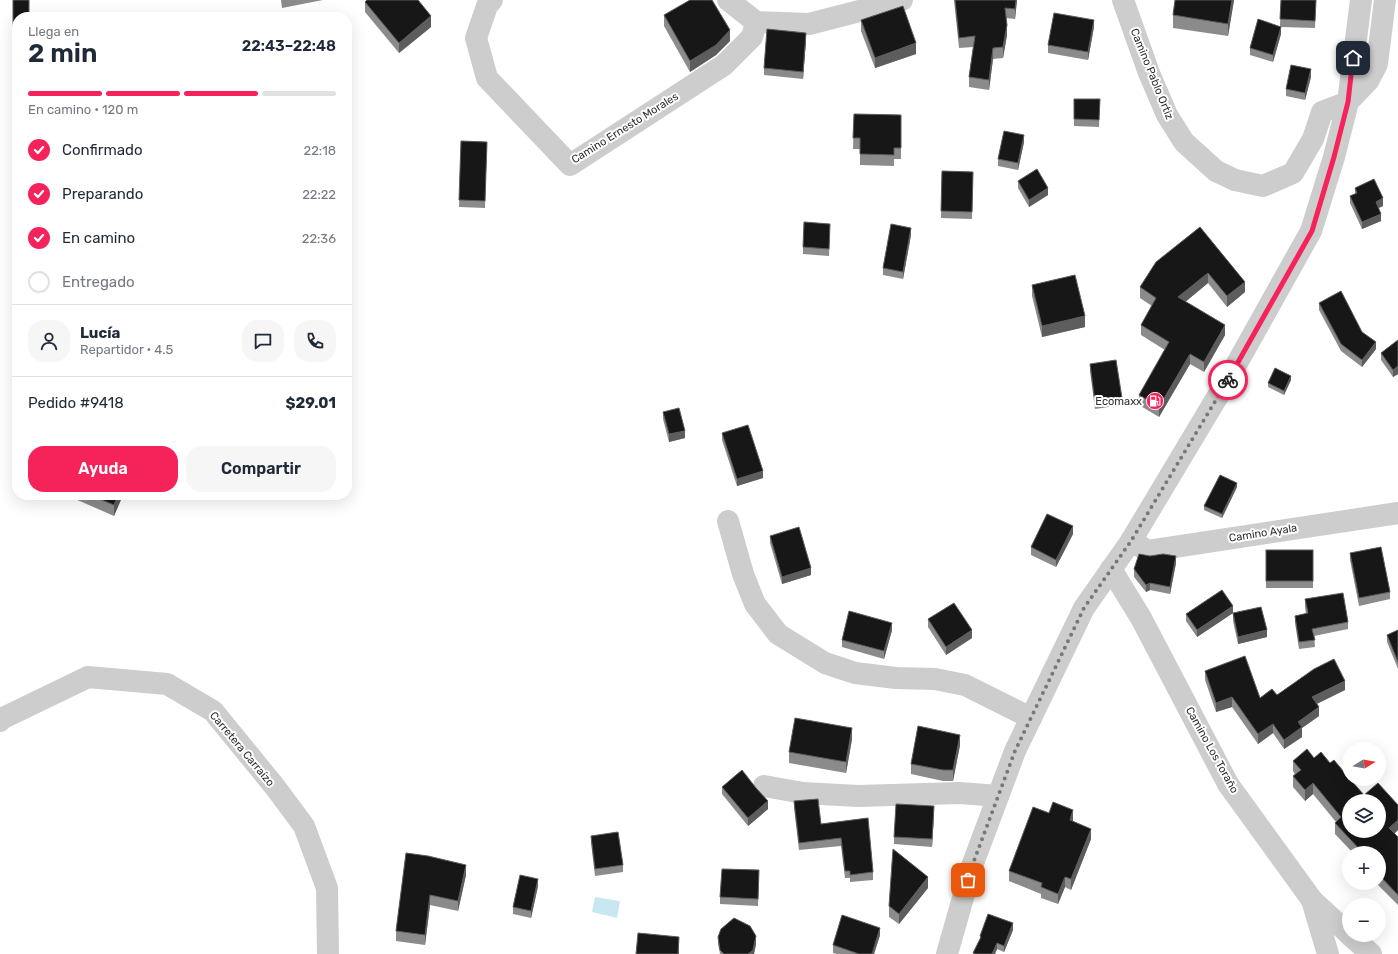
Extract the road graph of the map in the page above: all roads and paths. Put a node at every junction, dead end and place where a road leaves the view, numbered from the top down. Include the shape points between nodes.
1 (492, 0) edge
2 (728, 0) edge
3 (902, 0) edge
4 (1123, 0) edge
5 (1361, 0) edge
6 (1385, 0) edge
7 (756, 22) junction
8 (1348, 102) junction
9 (1398, 512) edge
10 (728, 521) dead end
11 (1131, 541) junction
12 (1111, 569) junction
13 (1031, 718) junction
14 (0, 721) edge
15 (764, 786) dead end
16 (998, 796) junction
17 (1312, 900) junction
18 (1342, 927) edge
19 (1358, 942) edge
20 (328, 954) edge
21 (947, 954) edge
22 (1328, 954) edge
23 (1371, 954) edge

1 - 7 street, Camino Ernesto Morales via 487,6 476,38 487,78 570,165 724,65 752,37
2 - 7 street
3 - 7 street via 810,24
4 - 8 street, Camino Pablo Ortiz via 1166,115 1184,142 1216,171 1235,180 1263,186 1294,173 1314,139 1322,112
5 - 8 street
6 - 8 street via 1377,64 1368,82
8 - 11 street via 1312,231 1231,374
9 - 11 street, Camino Ayala via 1148,551
10 - 13 street via 743,574 755,604 778,634 825,663 855,673 935,679 965,685
11 - 12 street
12 - 13 street via 1084,608
12 - 17 street, Camino Los Toraño via 1141,618 1228,784
13 - 16 street
14 - 20 street, Carretera Carraízo via 88,676 167,684 213,711 304,826 327,888
15 - 16 street via 803,794
16 - 21 street via 972,866
17 - 18 street, Camino Los Toraño
17 - 22 street
19 - 23 street, Camino Los Toraño

